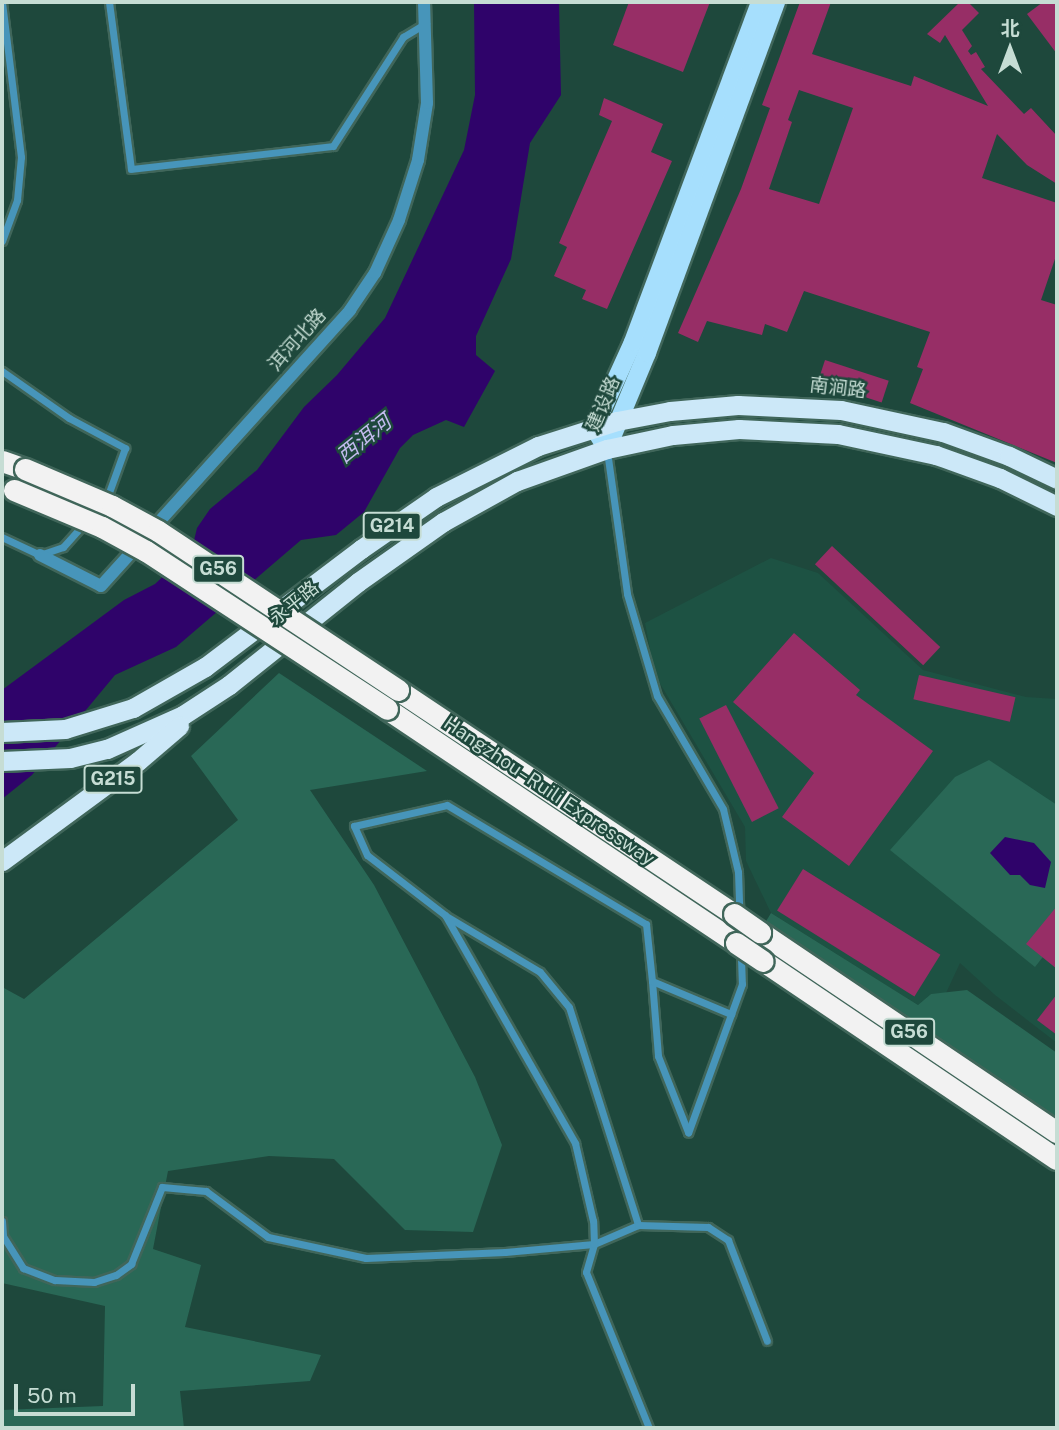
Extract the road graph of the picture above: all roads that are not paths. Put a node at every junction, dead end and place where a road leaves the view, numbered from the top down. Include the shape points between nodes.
1 (2, 2) edge
2 (109, 2) edge
3 (424, 2) edge
4 (760, 2) edge
5 (776, 2) edge
6 (426, 22) junction
7 (2, 241) edge
8 (2, 371) edge
9 (605, 425) junction
10 (607, 449) junction
11 (2, 461) edge
12 (1057, 480) edge
13 (8, 487) edge
14 (1057, 506) edge
15 (2, 537) edge
16 (40, 555) junction
17 (292, 602) junction
18 (219, 691) junction
19 (2, 732) edge
20 (2, 761) edge
21 (2, 861) edge
22 (445, 915) junction
23 (652, 981) junction
24 (731, 1014) junction
25 (1057, 1132) edge
26 (1057, 1159) edge
27 (2, 1221) edge
28 (638, 1225) junction
29 (594, 1244) junction
30 (766, 1341) dead end
31 (649, 1428) edge

1 - 7 street via 21,157 17,200
2 - 6 street via 131,169 333,146 403,37
3 - 6 street, 洱河北路
4 - 9 main road, 建设路
5 - 9 main road, 建设路 via 647,353
6 - 16 street, 洱河北路 via 428,103 418,160 399,220 375,273 350,310 101,586
8 - 16 street via 69,418 125,448 107,498 63,547
9 - 10 main road, 建设路
9 - 12 highway, 南涧路 / G214 via 670,411 738,405 841,410 943,432
9 - 17 highway, 永平路 / G214 via 507,459 436,497
10 - 14 highway, G214 via 717,430 838,434 936,455 1000,478
10 - 18 highway, 永平路 / G214 via 517,481 459,512 377,567
10 - 24 street via 627,594 657,696 723,810 738,872 741,984
11 - 25 highway, Hangzhou–Ruili Expressway / G56, bridge via 112,506 158,531
13 - 26 highway, Hangzhou–Ruili Expressway / G56, bridge via 146,551
15 - 16 street
17 - 18 highway
17 - 19 highway, 永平路 / G214 via 205,667 133,708 87,724 33,733
18 - 20 highway, 永平路 / G214 via 183,715 107,749 47,760
18 - 21 highway, G215 via 138,761
22 - 23 street via 367,855 354,827 447,805 646,924
22 - 28 street via 540,972 569,1007
22 - 29 street via 575,1143
23 - 24 street
23 - 24 street via 658,1056 688,1133
27 - 29 street via 3,1236 23,1268 55,1280 94,1282 131,1264 162,1187 206,1191 268,1237 366,1258
28 - 29 street
28 - 30 street via 708,1227 728,1240
29 - 31 street via 586,1272

